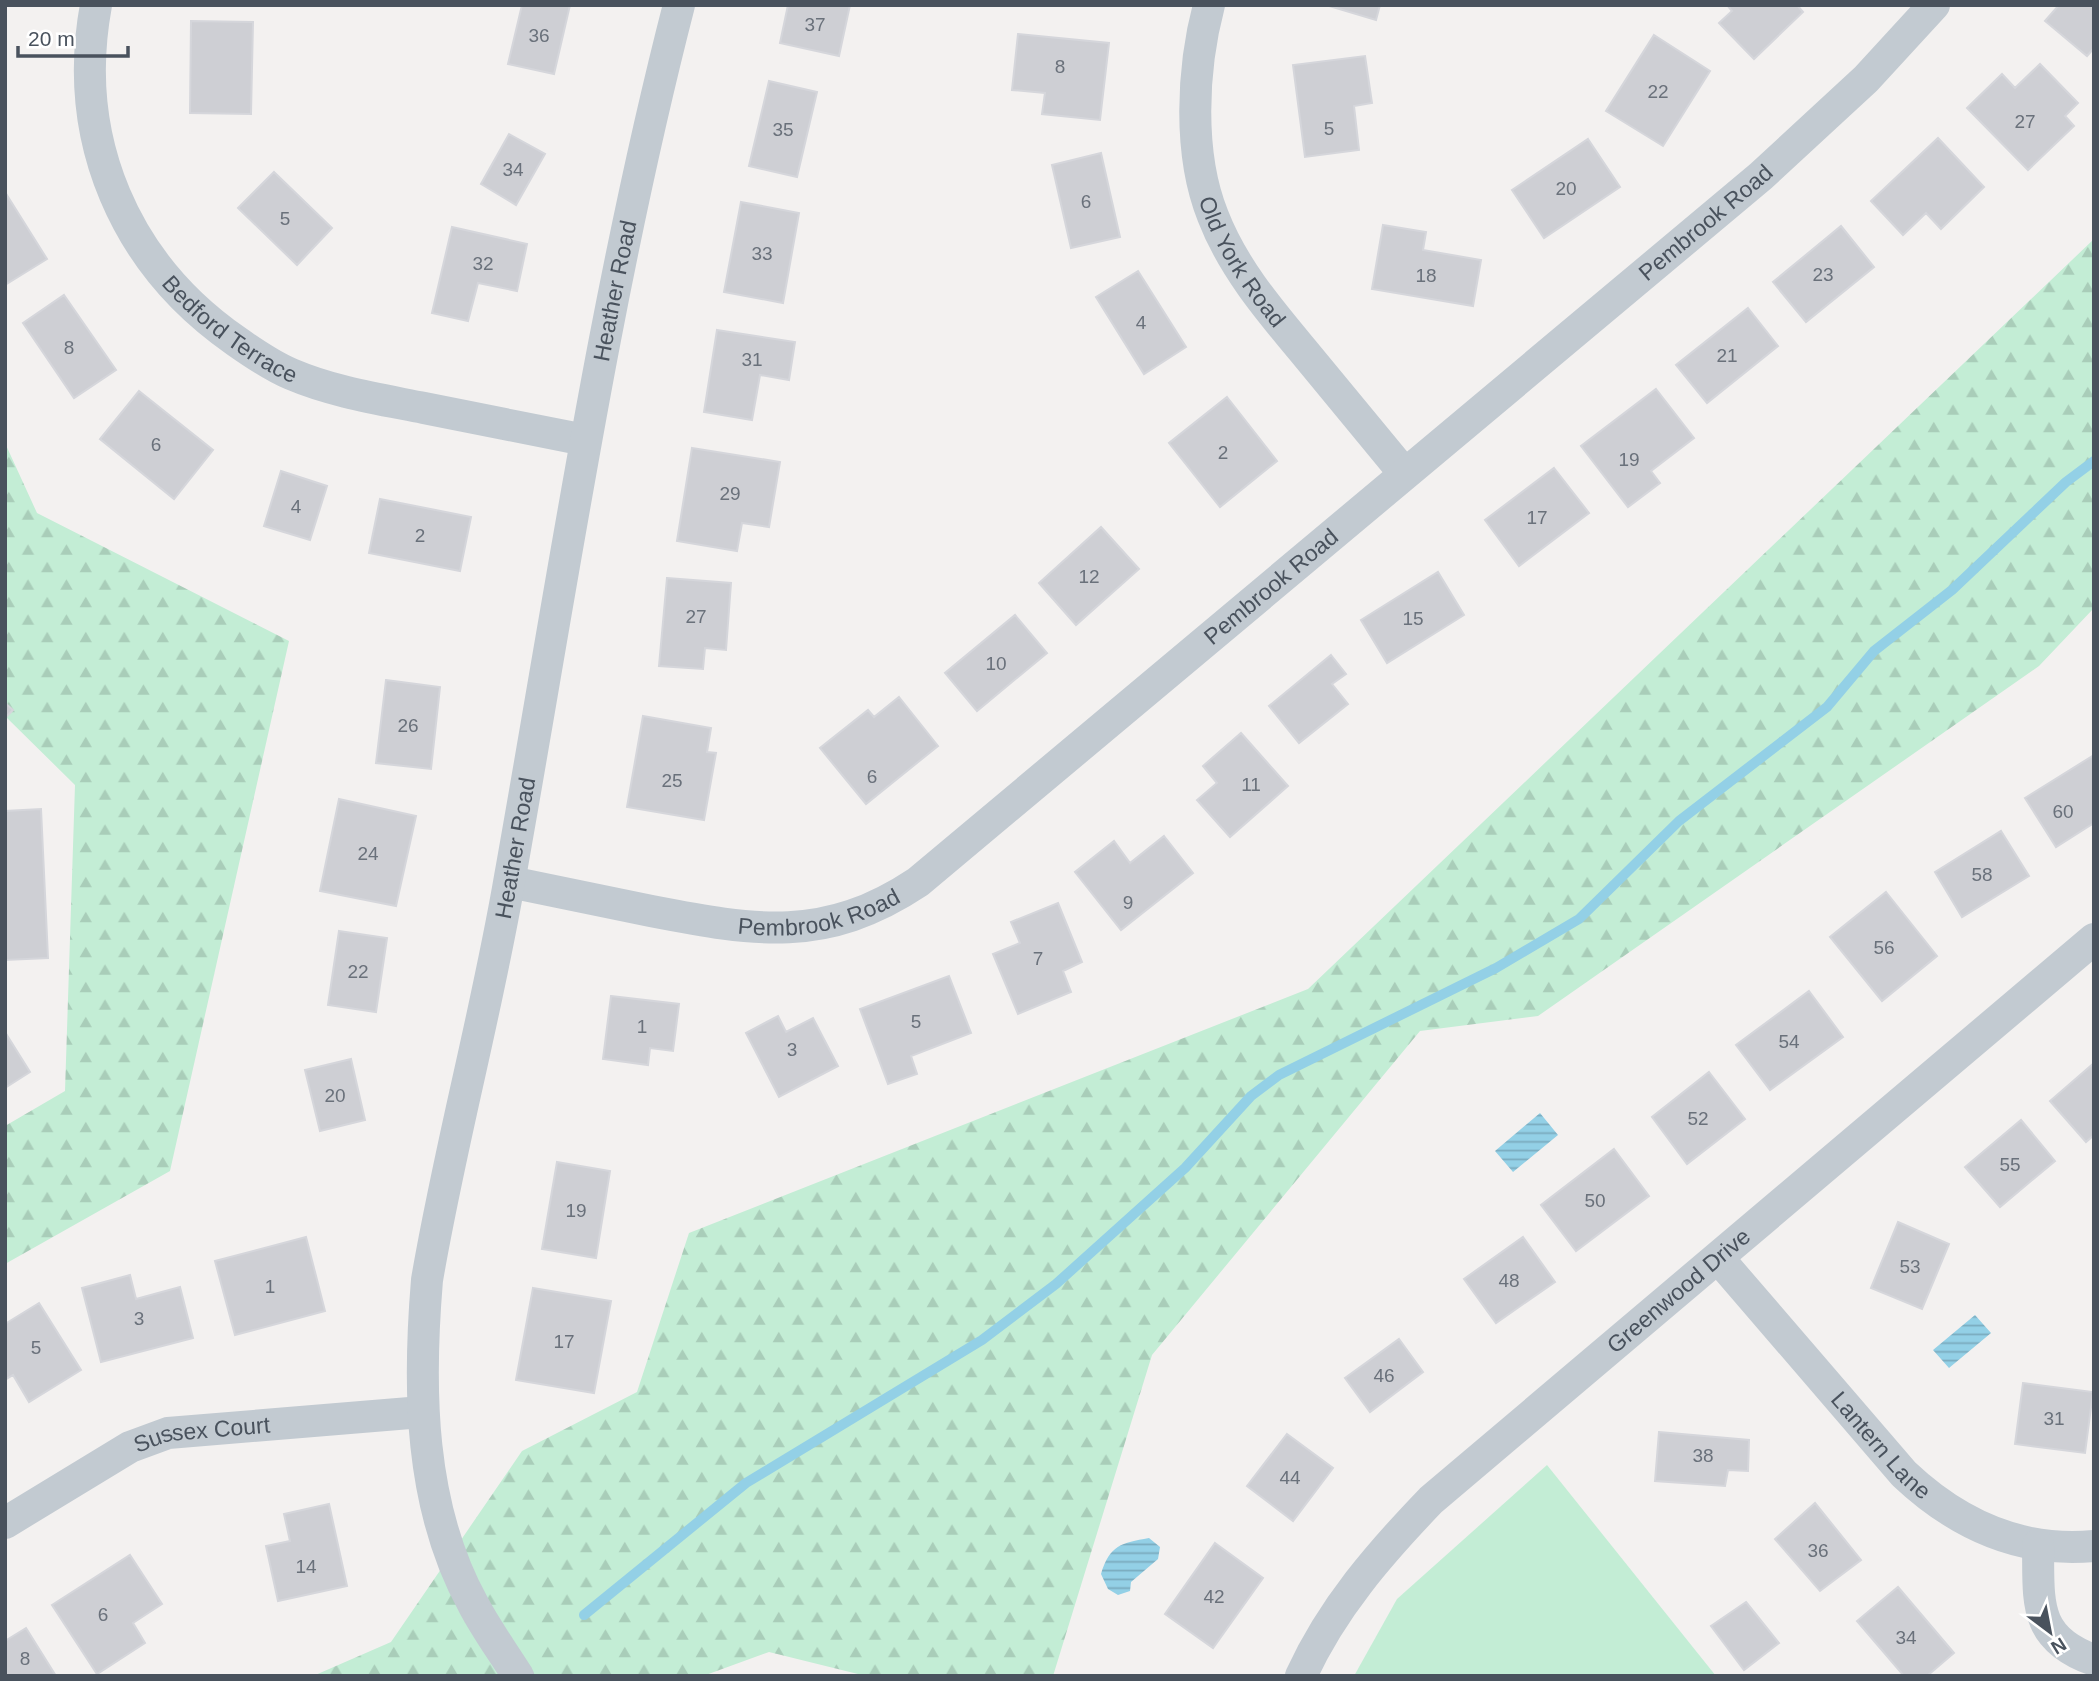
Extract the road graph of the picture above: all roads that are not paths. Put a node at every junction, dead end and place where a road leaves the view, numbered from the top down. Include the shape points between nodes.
1 (96, 5) edge
2 (679, 5) edge
3 (1209, 5) edge
4 (1934, 5) edge
5 (585, 440) junction
6 (1404, 472) junction
7 (510, 882) junction
8 (2094, 939) edge
9 (1719, 1259) junction
10 (422, 1412) junction
11 (5, 1523) edge
12 (2038, 1545) junction
13 (2094, 1546) edge
14 (2094, 1660) edge
15 (519, 1676) edge
16 (1301, 1676) edge

1 - 5 street, Bedford Terrace via 88,79 105,167 120,209 140,245 190,307 261,358 331,388
2 - 5 street, Heather Road via 650,122
3 - 6 street, Old York Road via 1196,73 1195,109 1202,176 1212,215 1251,285
4 - 6 street, Pembrook Road via 1815,129
5 - 7 street, Heather Road
6 - 7 street, Pembrook Road via 918,882 884,905 847,918 771,929 725,925
7 - 10 street, Heather Road via 429,1267 422,1333
8 - 9 street, Greenwood Drive
9 - 12 street, Lantern Lane via 1925,1494 1969,1523
9 - 16 street, Greenwood Drive via 1431,1500 1371,1563 1324,1632
10 - 11 street, Sussex Court via 168,1433 130,1447
10 - 15 street, Heather Road via 437,1500 458,1573
12 - 13 street, Lantern Lane
12 - 14 street via 2039,1604 2047,1626 2059,1643

